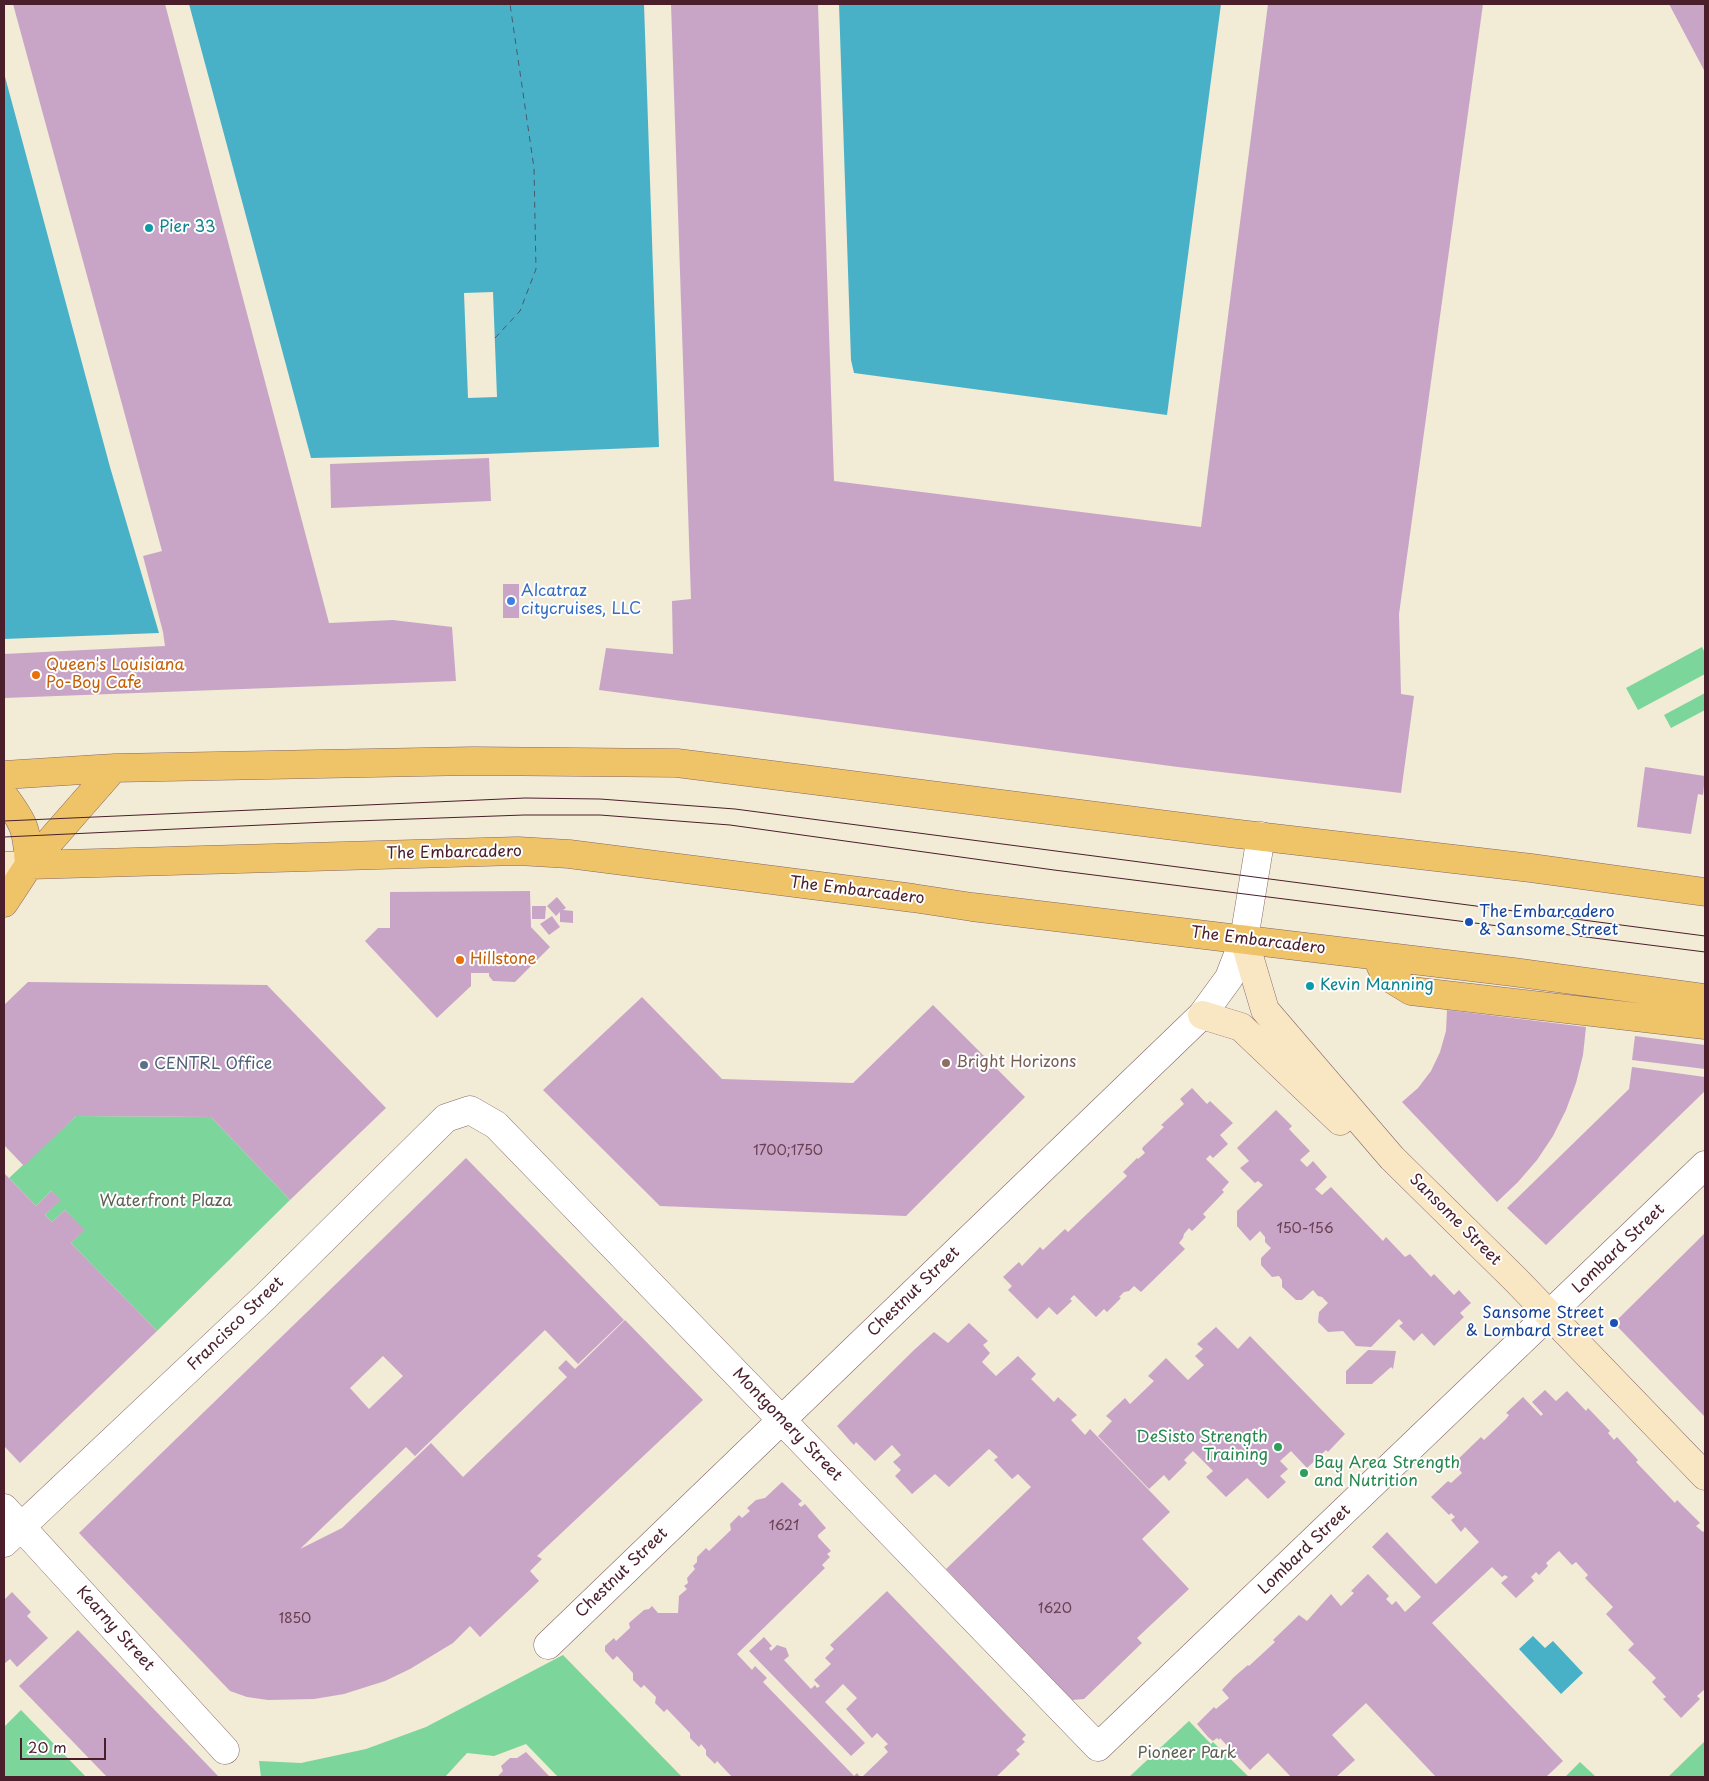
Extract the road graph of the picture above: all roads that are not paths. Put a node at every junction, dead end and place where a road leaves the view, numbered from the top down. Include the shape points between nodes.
1 (114, 768) junction
2 (4, 775) edge
3 (4, 796) edge
4 (1261, 836) junction
5 (17, 865) edge
6 (1705, 892) edge
7 (4, 902) edge
8 (1244, 939) junction
9 (1376, 956) junction
10 (1705, 998) edge
11 (1202, 1015) junction
12 (1705, 1025) edge
13 (470, 1110) joint
14 (1392, 1158) junction
15 (1705, 1165) edge
16 (1550, 1315) junction
17 (782, 1420) junction
18 (1705, 1476) edge
19 (10, 1526) edge
20 (556, 1638) dead end
21 (1098, 1747) joint
22 (225, 1750) dead end

1 - 2 main road
1 - 4 main road via 473,760 677,763
1 - 5 main road
3 - 5 main road via 18,815 27,837
4 - 6 main road
4 - 8 street, Chestnut Street
5 - 7 main road
5 - 8 main road, The Embarcadero via 518,851 569,854
8 - 9 main road, The Embarcadero
8 - 11 street, Chestnut Street via 1229,978
8 - 14 street, Sansome Street via 1265,1010
9 - 10 main road, The Embarcadero
9 - 12 main road via 1385,975 1411,991
11 - 14 street via 1241,1027 1343,1124
11 - 17 street, Chestnut Street
13 - 17 street, Montgomery Street via 496,1125
13 - 19 street, Francisco Street via 446,1118 265,1297
14 - 16 street, Sansome Street
15 - 16 street, Lombard Street
16 - 18 street, Sansome Street
16 - 21 street, Lombard Street
17 - 20 street, Chestnut Street
17 - 21 street, Montgomery Street
19 - 22 street, Kearny Street

